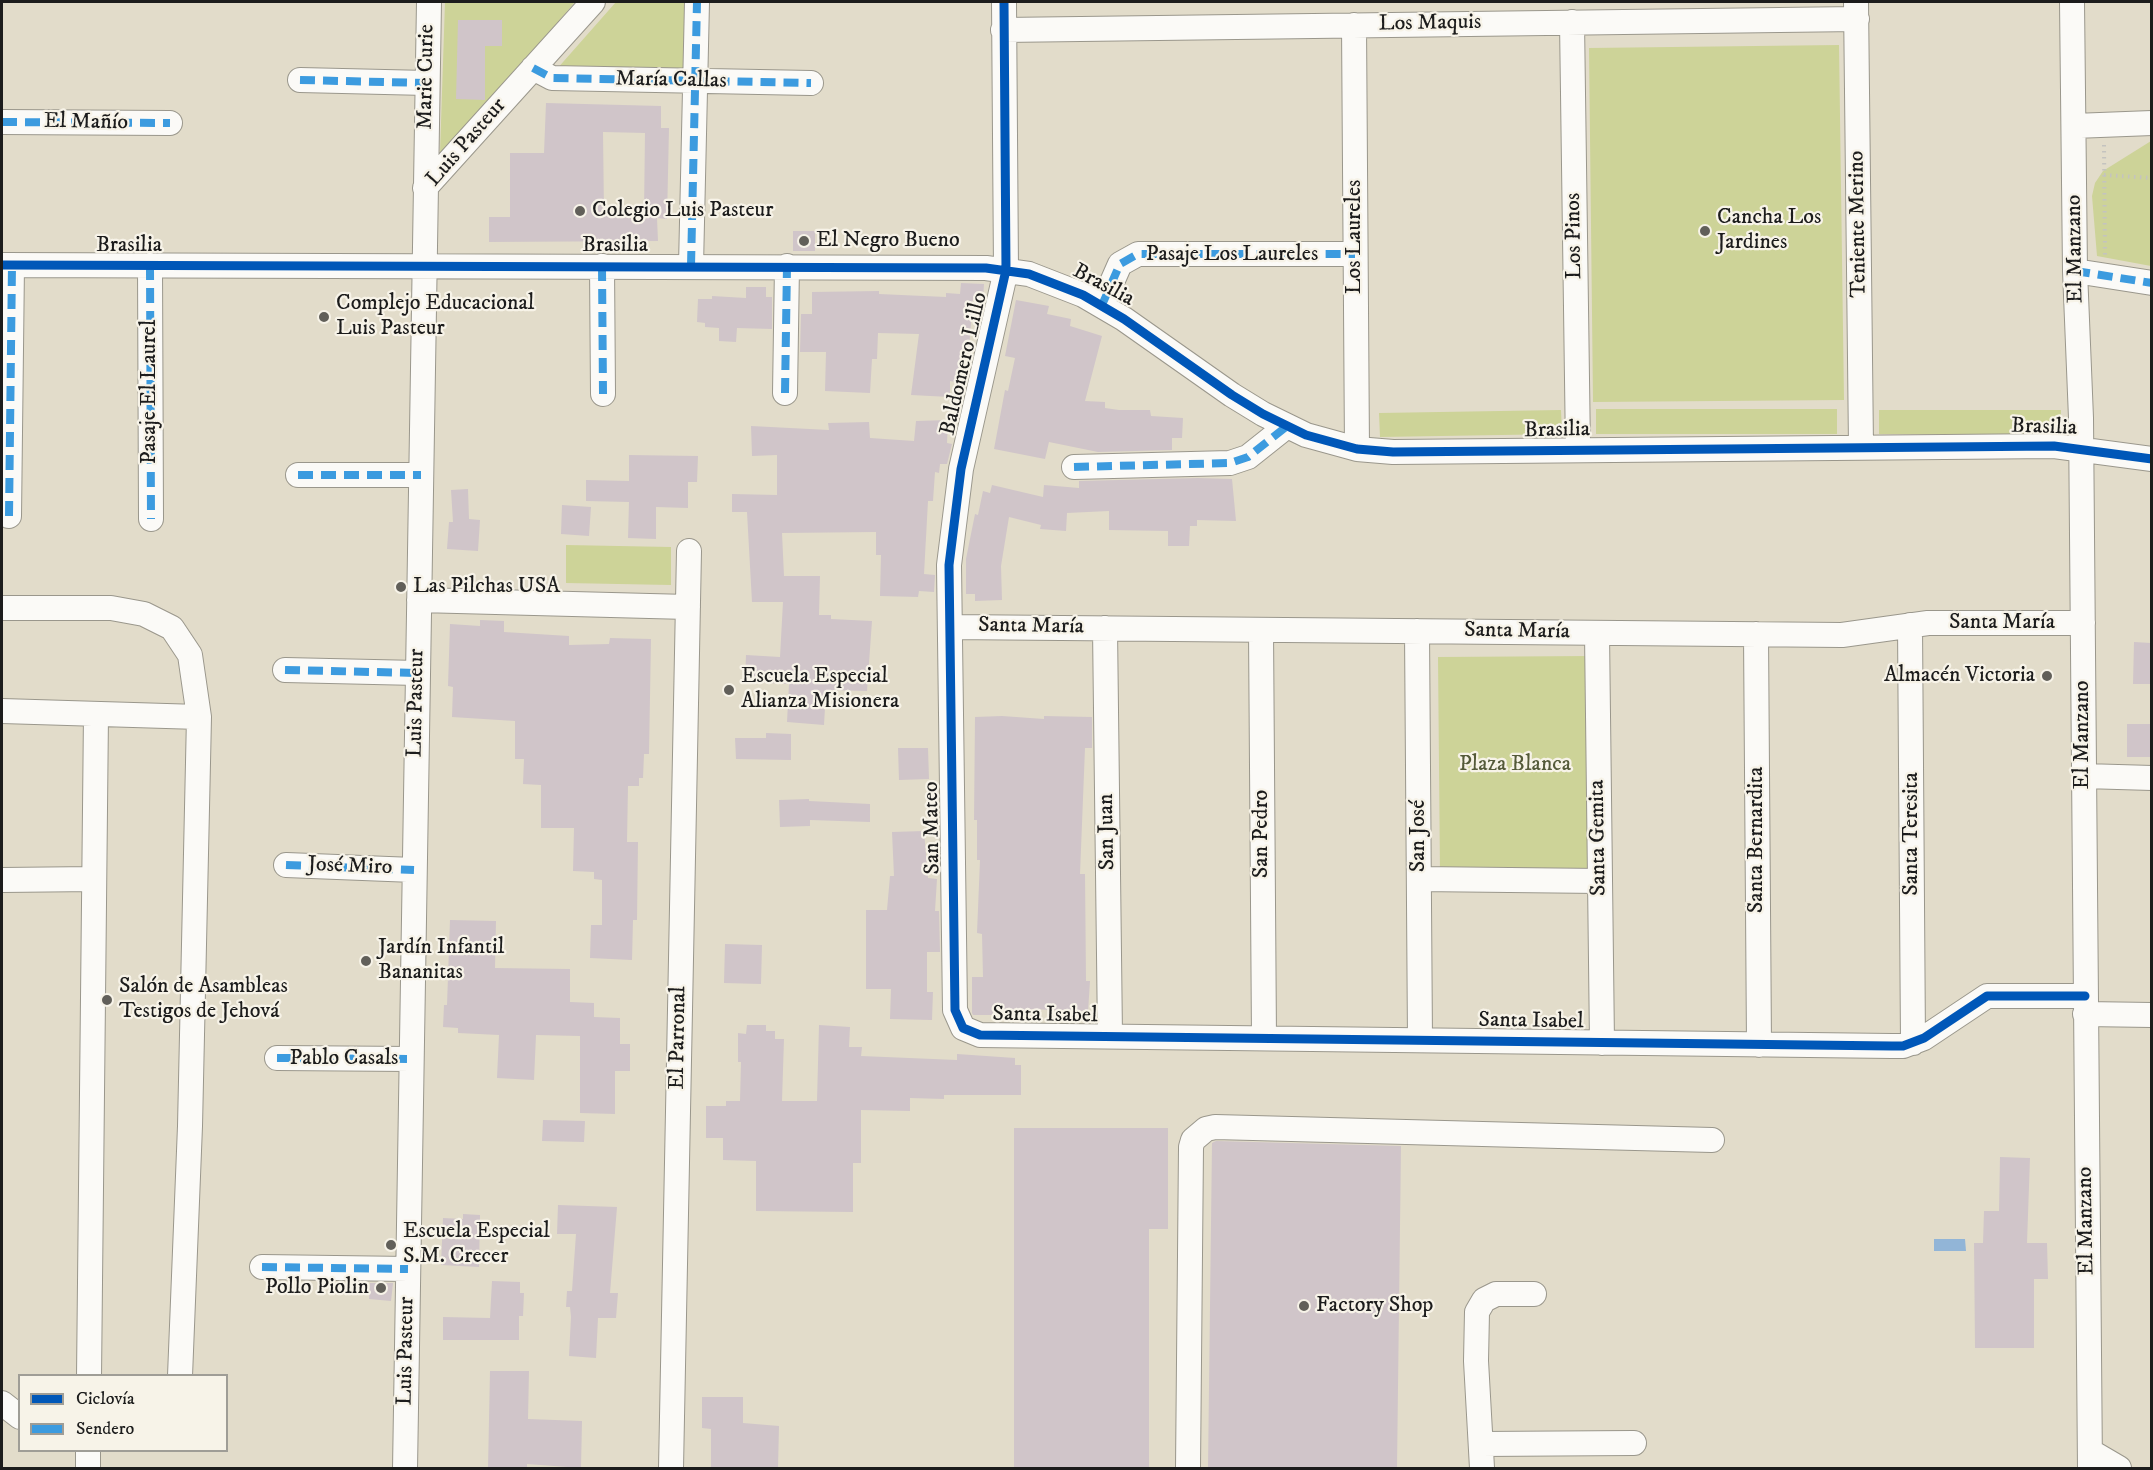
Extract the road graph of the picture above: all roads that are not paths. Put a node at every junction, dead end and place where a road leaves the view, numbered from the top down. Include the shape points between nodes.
1 (429, 2) edge
2 (593, 2) edge
3 (697, 2) edge
4 (1004, 2) edge
5 (2072, 2) edge
6 (1857, 10) edge
7 (1572, 22) junction
8 (1354, 25) junction
9 (1004, 30) junction
10 (534, 68) junction
11 (300, 80) dead end
12 (695, 81) junction
13 (427, 83) junction
14 (811, 83) dead end
15 (2, 122) edge
16 (170, 123) dead end
17 (2151, 123) edge
18 (2074, 126) junction
19 (425, 188) junction
20 (1355, 254) junction
21 (7, 265) edge
22 (150, 266) junction
23 (424, 266) junction
24 (602, 266) junction
25 (691, 266) junction
26 (787, 266) junction
27 (1006, 270) junction
28 (2075, 271) junction
29 (2151, 283) edge
30 (1102, 305) junction
31 (785, 393) dead end
32 (603, 394) dead end
33 (1287, 426) junction
34 (1861, 447) junction
35 (2081, 448) junction
36 (1357, 449) junction
37 (1578, 450) junction
38 (2151, 459) edge
39 (1074, 467) dead end
40 (298, 475) dead end
41 (421, 475) junction
42 (9, 516) dead end
43 (151, 519) dead end
44 (689, 551) dead end
45 (419, 600) junction
46 (688, 607) junction
47 (2, 608) edge
48 (2083, 623) junction
49 (1910, 625) junction
50 (950, 627) junction
51 (1105, 628) junction
52 (1261, 630) junction
53 (1418, 631) junction
54 (1597, 633) junction
55 (1756, 634) junction
56 (285, 670) dead end
57 (418, 673) junction
58 (2, 711) edge
59 (96, 714) junction
60 (200, 717) junction
61 (2084, 776) junction
62 (2151, 778) edge
63 (286, 865) dead end
64 (414, 870) junction
65 (94, 879) junction
66 (1419, 879) junction
67 (2, 880) edge
68 (1600, 881) junction
69 (2085, 1005) junction
70 (2151, 1015) edge
71 (963, 1028) joint
72 (1110, 1036) junction
73 (1264, 1038) junction
74 (1419, 1040) junction
75 (1602, 1043) junction
76 (1914, 1043) junction
77 (1759, 1045) junction
78 (277, 1058) dead end
79 (411, 1059) junction
80 (1712, 1140) dead end
81 (262, 1267) dead end
82 (408, 1269) junction
83 (1534, 1294) dead end
84 (89, 1374) edge
85 (180, 1374) edge
86 (2, 1403) edge
87 (18, 1415) edge
88 (1634, 1443) dead end
89 (1481, 1444) junction
90 (88, 1452) edge
91 (2090, 1460) edge
92 (88, 1468) edge
93 (405, 1468) edge
94 (671, 1468) edge
95 (1188, 1468) edge
96 (1482, 1468) edge
97 (2119, 1468) edge

1 - 13 street, Marie Curie
2 - 10 street, Luis Pasteur
3 - 12 street
4 - 9 street, Baldomero Lillo
5 - 18 street, El Manzano
6 - 7 street, Los Maquis
6 - 34 street, Teniente Merino
7 - 8 street, Los Maquis
7 - 37 street, Los Pinos
8 - 9 street, Los Maquis
8 - 20 street, Los Laureles
9 - 27 street, Baldomero Lillo
10 - 12 street, María Callas via 552,78
10 - 19 street, Luis Pasteur
11 - 13 street
12 - 14 street, María Callas
12 - 25 street
13 - 19 street, Marie Curie
15 - 16 street, El Mañío
17 - 18 street
18 - 28 street, El Manzano
19 - 23 street, Luis Pasteur
20 - 30 street, Pasaje Los Laureles via 1138,254 1120,264
20 - 36 street, Los Laureles
21 - 22 street, Brasilia
21 - 42 street
22 - 23 street, Brasilia
22 - 43 street, Pasaje El Laurel
23 - 24 street, Brasilia
23 - 41 street, Luis Pasteur
24 - 25 street, Brasilia
24 - 32 street
25 - 26 street, Brasilia
26 - 27 street, Brasilia
26 - 31 street
27 - 30 street, Brasilia via 1044,279
27 - 50 street, Baldomero Lillo via 955,503 949,565
28 - 29 street
28 - 35 street, El Manzano
30 - 33 street, Brasilia via 1232,395
33 - 36 street, Brasilia
33 - 39 street via 1248,458 1230,463
34 - 35 street, Brasilia
34 - 37 street, Brasilia
35 - 38 street, Brasilia
35 - 48 street, El Manzano
36 - 37 street, Brasilia
40 - 41 street
41 - 45 street, Luis Pasteur
44 - 46 street, El Parronal
45 - 46 street
45 - 57 street, Luis Pasteur
46 - 94 street, El Parronal
47 - 60 street via 111,608 144,614 172,628 190,655
48 - 49 street, Santa María
48 - 61 street, El Manzano
49 - 55 street, Santa María via 1856,634
49 - 76 street, Santa Teresita
50 - 51 street, Santa María
50 - 71 street, San Mateo via 955,1010
51 - 52 street, Santa María
51 - 72 street, San Juan
52 - 53 street, Santa María
52 - 73 street, San Pedro
53 - 54 street, Santa María
53 - 66 street, San José
54 - 55 street, Santa María
54 - 68 street, Santa Gemita
55 - 77 street, Santa Bernardita
56 - 57 street
57 - 64 street, Luis Pasteur
58 - 59 street
59 - 60 street
59 - 65 street
60 - 85 street
61 - 62 street
61 - 69 street, El Manzano
63 - 64 street, José Miro
64 - 79 street, Luis Pasteur
65 - 67 street
65 - 84 street
66 - 68 street
66 - 74 street, San José
68 - 75 street, Santa Gemita
69 - 70 street, Santa Isabel
69 - 76 street, Santa Isabel via 1987,996
69 - 91 street, El Manzano
71 - 72 street, Santa Isabel via 980,1035
72 - 73 street, Santa Isabel
73 - 74 street, Santa Isabel
74 - 75 street, Santa Isabel
75 - 77 street, Santa Isabel
76 - 77 street, Santa Isabel
78 - 79 street, Pablo Casals
79 - 82 street, Luis Pasteur
80 - 95 street via 1206,1129 1191,1147
81 - 82 street
82 - 93 street, Luis Pasteur
83 - 89 street via 1496,1294 1484,1300 1477,1312
86 - 87 street
88 - 89 street
89 - 96 street
90 - 92 street
91 - 97 street

